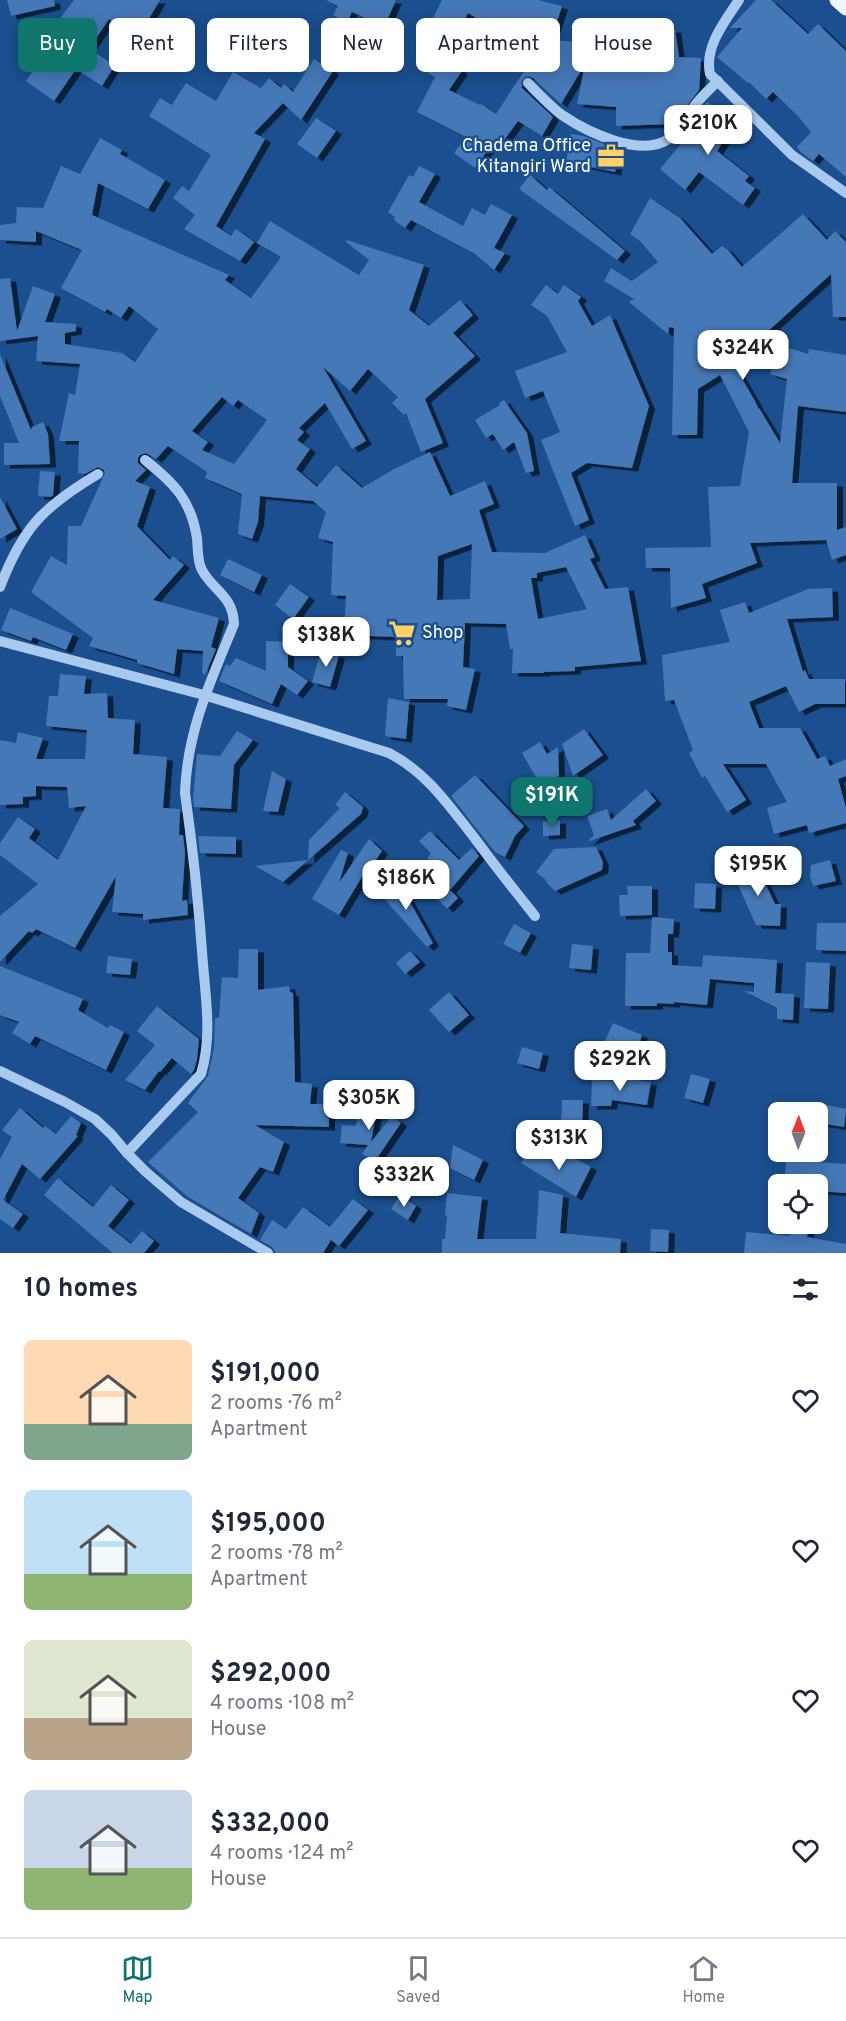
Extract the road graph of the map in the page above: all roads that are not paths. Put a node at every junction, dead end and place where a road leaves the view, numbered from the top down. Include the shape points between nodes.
1 (739, 0) edge
2 (837, 0) edge
3 (846, 8) edge
4 (718, 81) junction
5 (528, 83) dead end
6 (846, 193) edge
7 (145, 460) dead end
8 (98, 474) dead end
9 (0, 587) edge
10 (0, 641) edge
11 (204, 695) junction
12 (535, 916) dead end
13 (0, 1071) edge
14 (127, 1153) junction
15 (268, 1253) edge

1 - 4 street via 713,44 708,64 710,74
2 - 3 main road
4 - 5 street via 670,138 650,146 634,146 575,123
4 - 6 street via 792,155
7 - 11 street via 182,495 190,511 200,567 228,600 234,614 234,624
8 - 9 street via 66,493 24,535
10 - 11 street
11 - 12 street via 389,753 407,763 441,796
11 - 14 street via 186,768 185,793 208,1027 206,1058 201,1074
13 - 14 street via 95,1119
14 - 15 street via 182,1202

